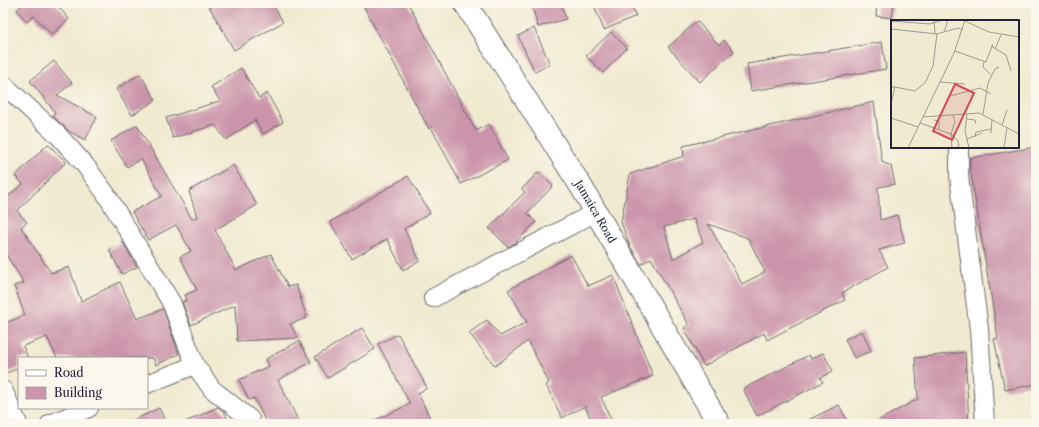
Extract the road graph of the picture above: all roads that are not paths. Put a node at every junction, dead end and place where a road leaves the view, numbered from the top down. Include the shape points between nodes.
1 (465, 3) edge
2 (5, 92) edge
3 (958, 148) edge
4 (596, 212) junction
5 (433, 298) dead end
6 (195, 365) junction
7 (148, 384) edge
8 (3, 390) edge
9 (87, 409) edge
10 (250, 418) dead end
11 (18, 424) edge
12 (50, 424) edge
13 (719, 424) edge
14 (985, 424) edge

1 - 4 street, Jamaica Road
2 - 6 street via 58,135 85,165 106,194 171,302
3 - 14 street via 959,176 979,329
4 - 5 street
4 - 13 street, Jamaica Road
6 - 7 street
6 - 10 street via 212,389
8 - 11 street
9 - 12 street

